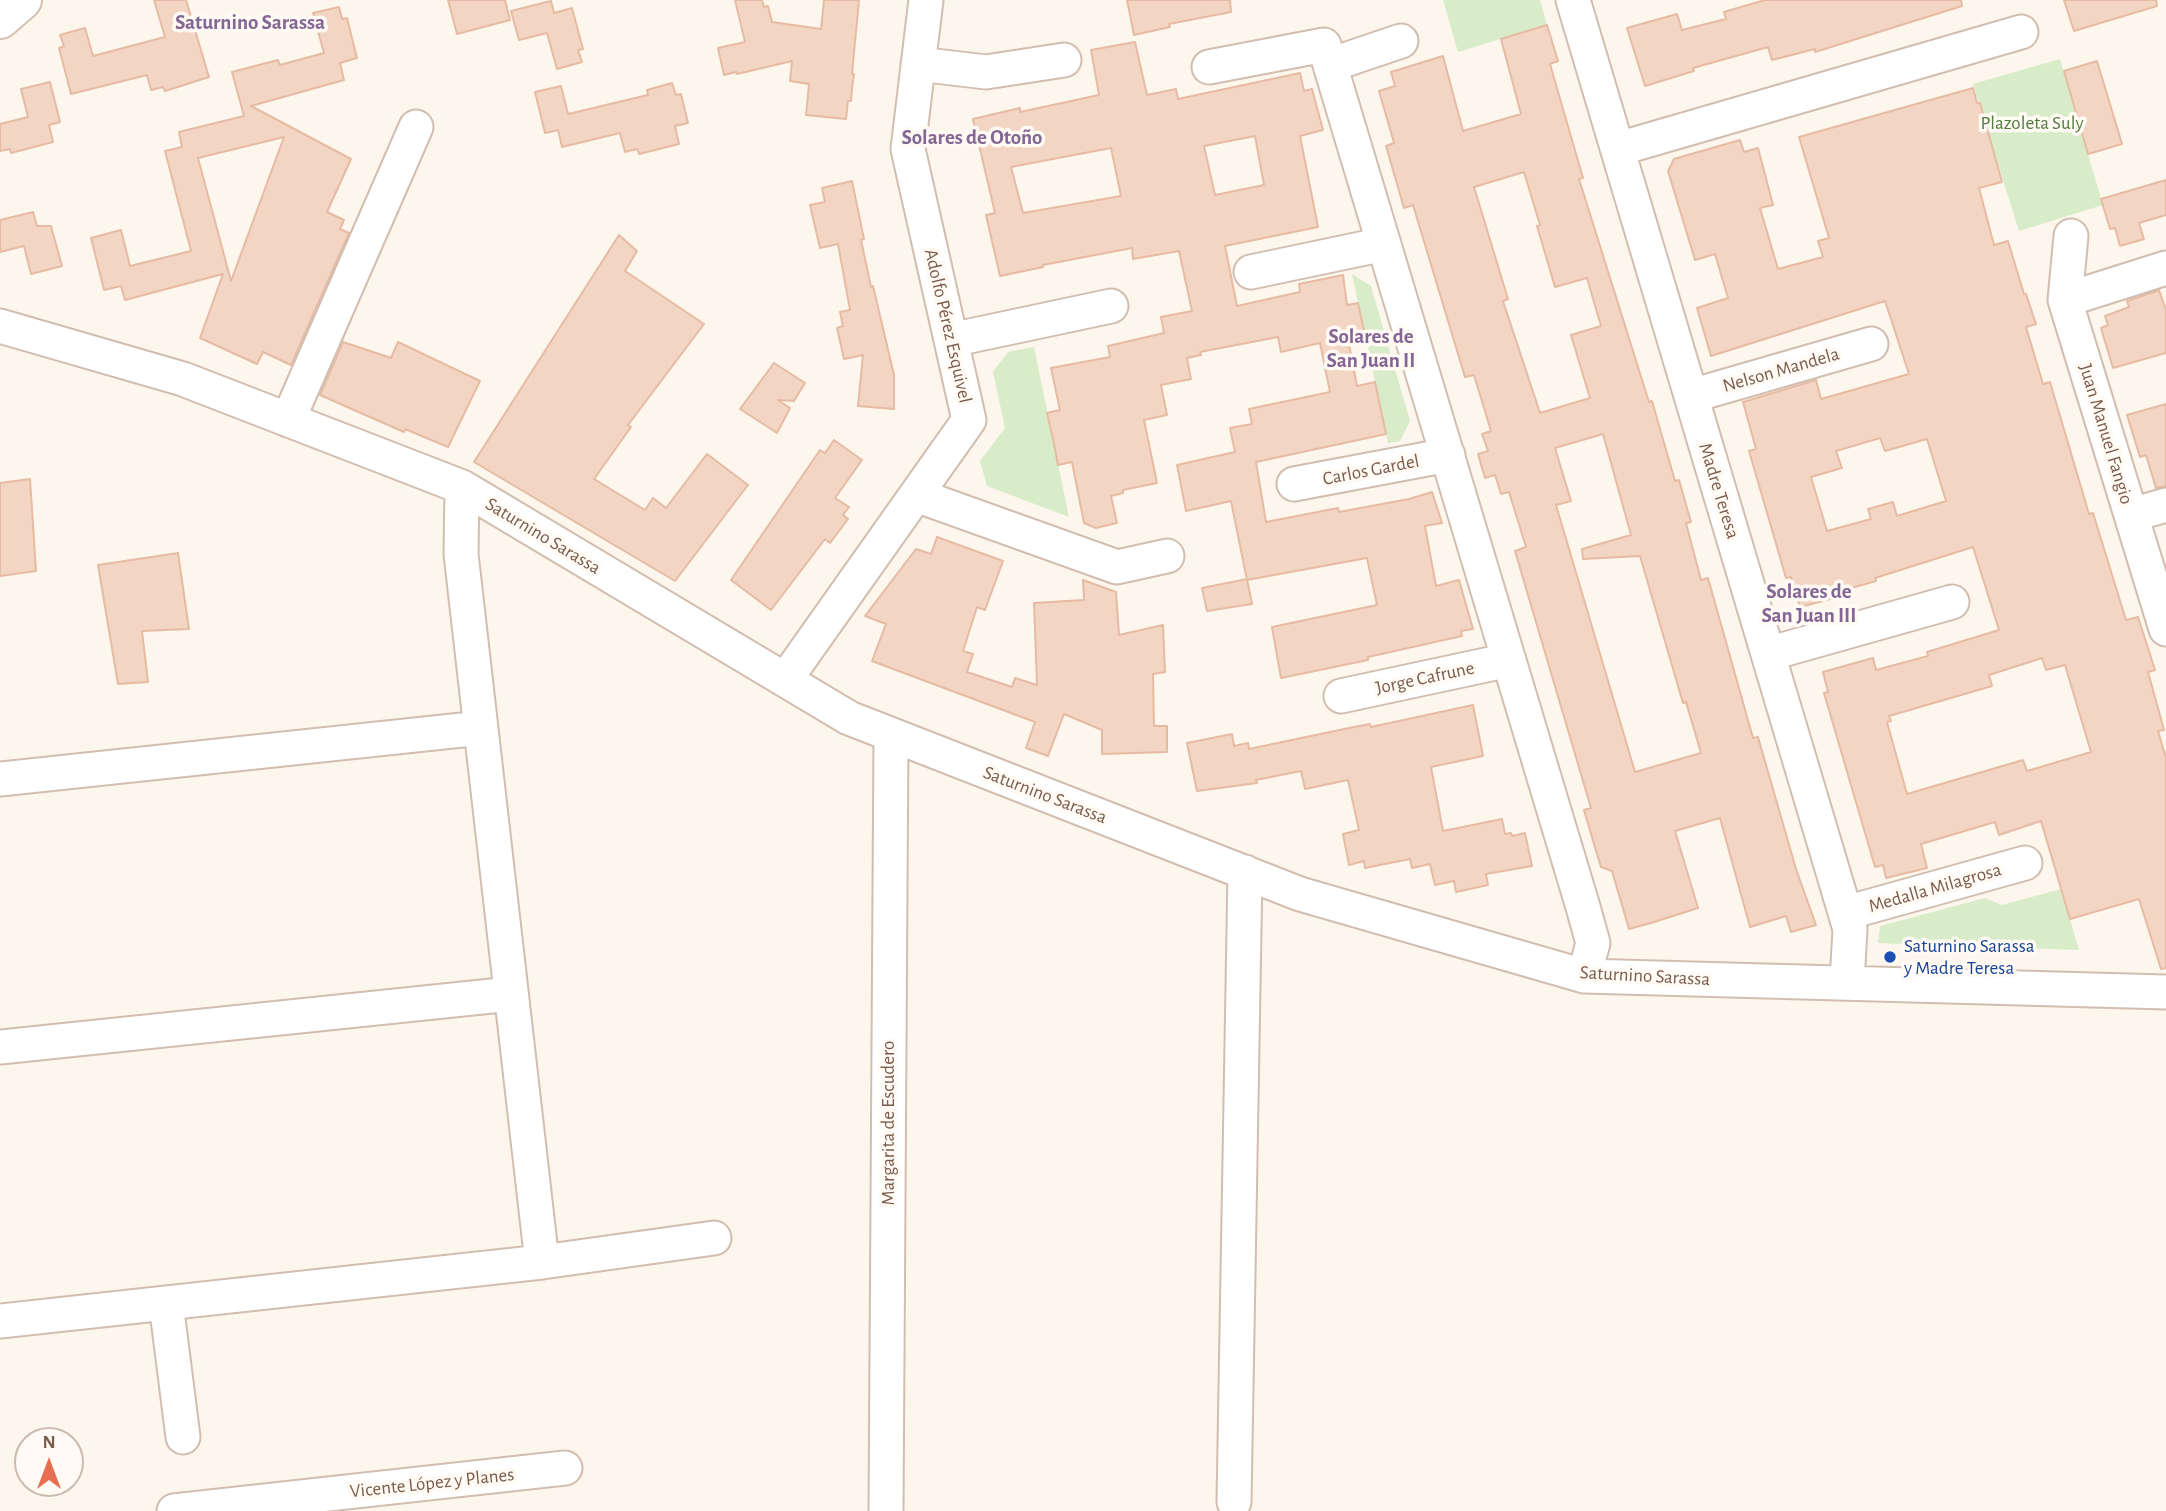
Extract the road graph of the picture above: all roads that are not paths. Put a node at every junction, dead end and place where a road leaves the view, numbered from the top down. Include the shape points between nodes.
1 (22, 0) edge
2 (926, 0) edge
3 (1573, 0) edge
4 (0, 19) edge
5 (2021, 32) dead end
6 (1401, 40) dead end
7 (1327, 55) junction
8 (1064, 61) dead end
9 (918, 64) junction
10 (1209, 67) dead end
11 (416, 127) dead end
12 (1618, 149) junction
13 (2071, 236) dead end
14 (1384, 244) junction
15 (2166, 268) edge
16 (1251, 272) dead end
17 (2065, 300) junction
18 (1111, 306) dead end
19 (0, 326) edge
20 (951, 341) junction
21 (1871, 345) dead end
22 (1691, 396) junction
23 (288, 420) junction
24 (1448, 455) junction
25 (1294, 484) dead end
26 (462, 487) junction
27 (916, 495) junction
28 (2166, 505) edge
29 (2131, 515) junction
30 (1167, 556) dead end
31 (1952, 602) dead end
32 (2166, 629) edge
33 (1768, 654) junction
34 (1509, 660) junction
35 (785, 680) junction
36 (1340, 696) dead end
37 (481, 728) junction
38 (891, 735) junction
39 (0, 779) edge
40 (2025, 863) dead end
41 (1245, 872) junction
42 (1846, 913) junction
43 (1584, 976) junction
44 (1847, 984) junction
45 (2166, 992) edge
46 (511, 994) junction
47 (0, 1046) edge
48 (714, 1238) dead end
49 (542, 1262) junction
50 (166, 1303) junction
51 (0, 1321) edge
52 (183, 1437) dead end
53 (565, 1468) dead end
54 (1234, 1502) dead end
55 (239, 1508) edge
56 (174, 1511) edge
57 (886, 1511) edge

1 - 4 street
2 - 9 street, Adolfo Pérez Esquivel
3 - 12 street, Madre Teresa
5 - 12 street
6 - 7 street
7 - 10 street
7 - 14 street
8 - 9 street via 986,72
9 - 20 street, Adolfo Pérez Esquivel via 908,149
11 - 23 street
12 - 22 street, Madre Teresa
13 - 17 street, Juan Manuel Fangio
14 - 16 street
14 - 24 street
15 - 17 street
17 - 29 street, Juan Manuel Fangio
18 - 20 street
19 - 23 street, Saturnino Sarassa via 183,379
20 - 27 street, Adolfo Pérez Esquivel via 969,420
21 - 22 street, Nelson Mandela
22 - 33 street, Madre Teresa
23 - 26 street, Saturnino Sarassa
24 - 25 street, Carlos Gardel
24 - 34 street
26 - 35 street, Saturnino Sarassa
26 - 37 street via 461,554
27 - 30 street via 1117,567
27 - 35 street, Adolfo Pérez Esquivel
28 - 29 street
29 - 32 street, Juan Manuel Fangio
31 - 33 street
33 - 42 street, Madre Teresa
34 - 36 street, Jorge Cafrune
34 - 43 street via 1593,943
35 - 38 street, Saturnino Sarassa via 849,718
37 - 39 street
37 - 46 street
38 - 41 street, Saturnino Sarassa
38 - 57 street, Margarita de Escudero
40 - 42 street, Medalla Milagrosa
41 - 43 street, Saturnino Sarassa via 1300,894
41 - 54 street
42 - 44 street, Madre Teresa via 1850,929
43 - 44 street, Saturnino Sarassa
44 - 45 street, Saturnino Sarassa
46 - 47 street
46 - 49 street
48 - 49 street
49 - 50 street
50 - 51 street
50 - 52 street
53 - 55 street, Vicente López y Planes
55 - 56 street, Vicente López y Planes

